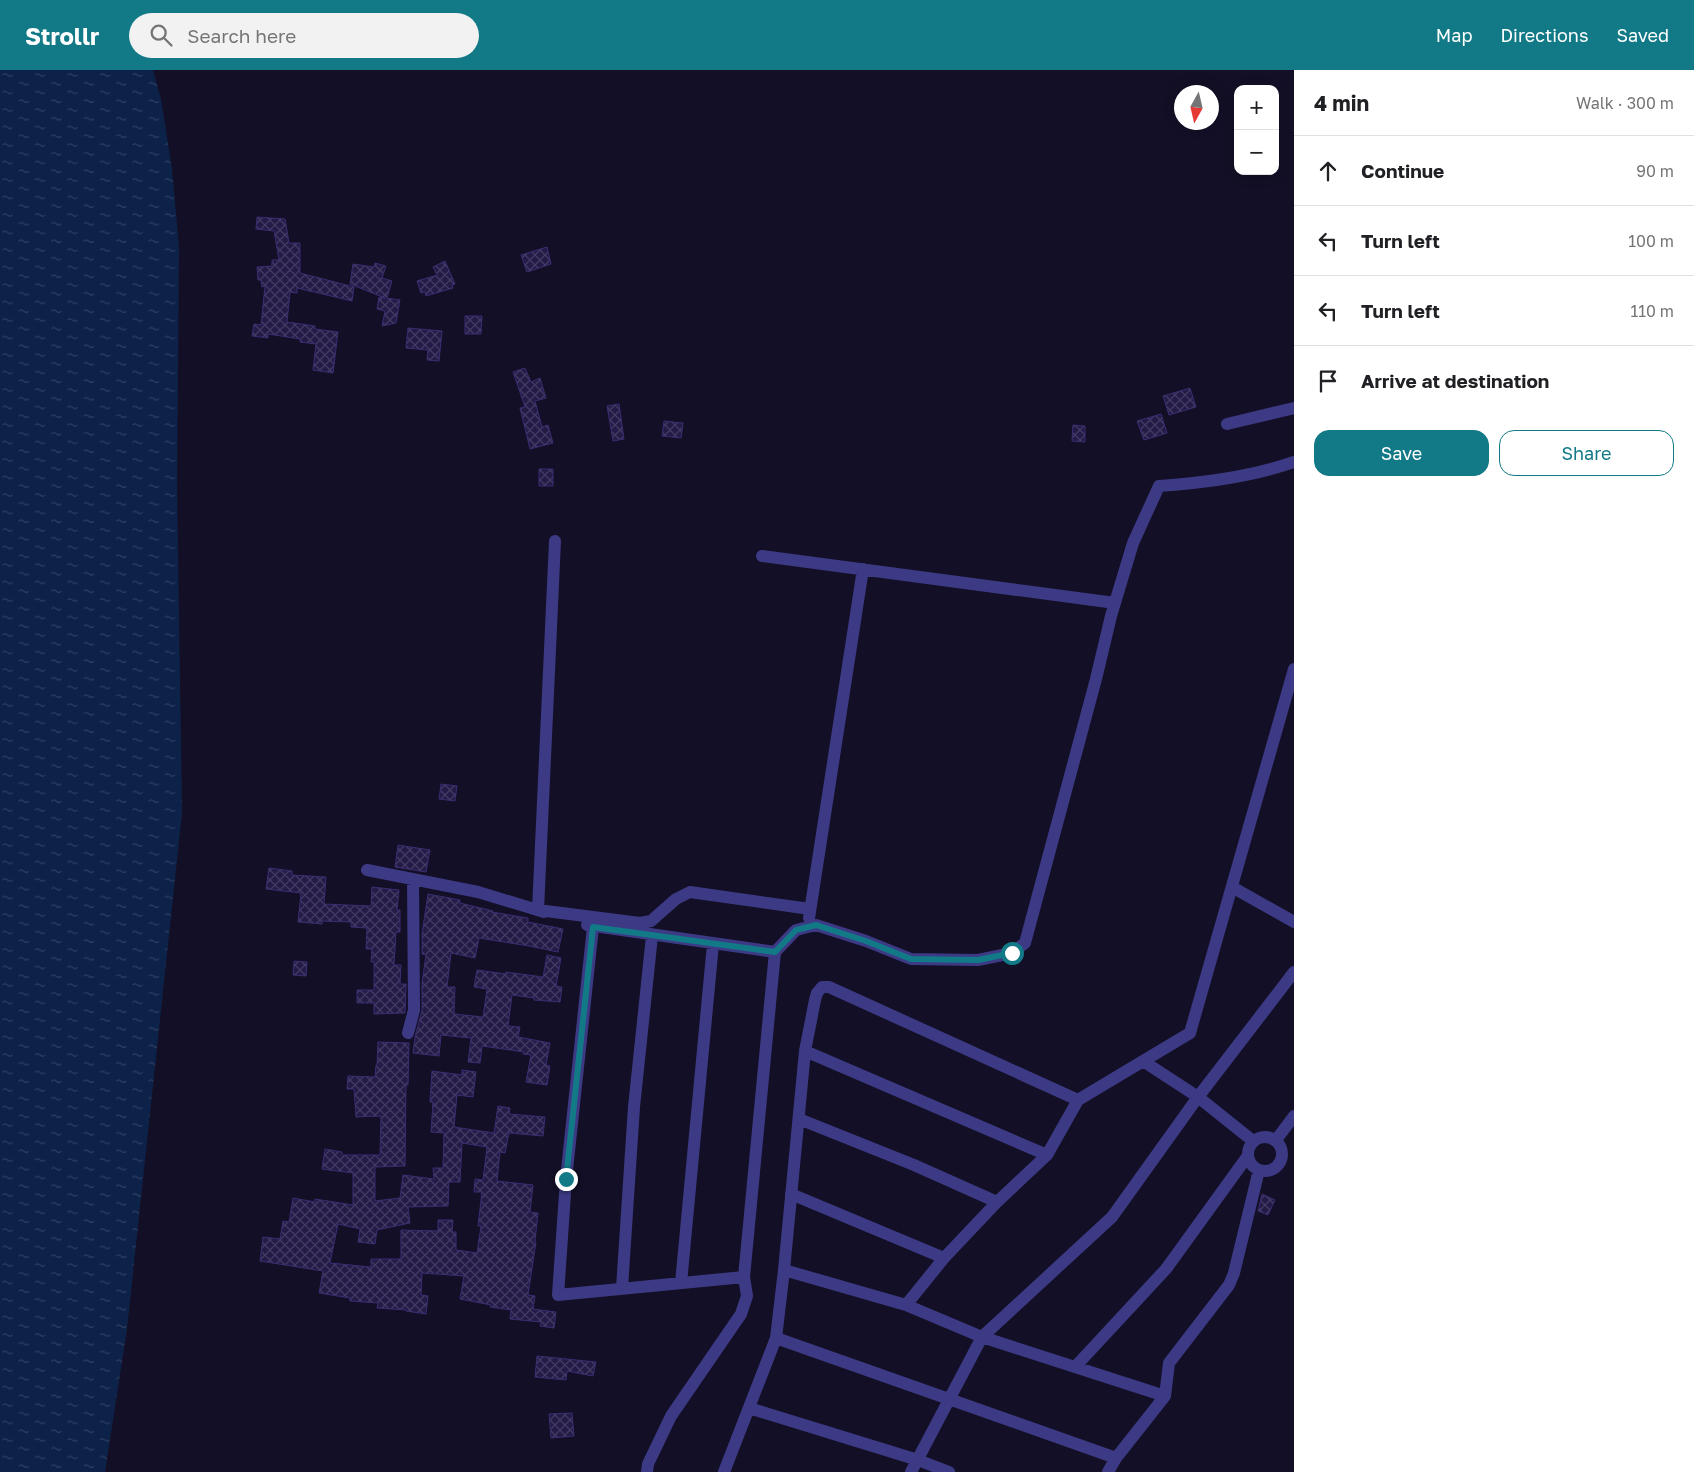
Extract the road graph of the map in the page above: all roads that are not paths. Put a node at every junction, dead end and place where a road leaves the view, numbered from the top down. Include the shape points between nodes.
1 (1294, 408) edge
2 (1227, 424) dead end
3 (1294, 462) edge
4 (555, 541) dead end
5 (762, 556) dead end
6 (862, 569) junction
7 (1115, 603) junction
8 (1294, 669) edge
9 (367, 870) dead end
10 (413, 879) junction
11 (1232, 887) junction
12 (810, 909) junction
13 (538, 910) junction
14 (1294, 922) edge
15 (593, 927) junction
16 (807, 928) junction
17 (652, 936) junction
18 (713, 944) junction
19 (775, 952) junction
20 (1294, 972) edge
21 (408, 1033) dead end
22 (805, 1052) junction
23 (1143, 1061) junction
24 (1198, 1097) junction
25 (1078, 1100) junction
26 (1294, 1116) edge
27 (799, 1119) junction
28 (1276, 1140) junction
29 (1253, 1141) junction
30 (1294, 1151) edge
31 (1048, 1155) junction
32 (1247, 1157) junction
33 (1282, 1157) junction
34 (1259, 1170) junction
35 (791, 1194) junction
36 (997, 1202) junction
37 (944, 1258) junction
38 (784, 1270) junction
39 (744, 1276) junction
40 (681, 1282) junction
41 (622, 1288) junction
42 (906, 1305) junction
43 (982, 1337) junction
44 (776, 1338) junction
45 (1075, 1367) junction
46 (1165, 1396) junction
47 (948, 1400) junction
48 (749, 1408) junction
49 (1116, 1458) junction
50 (918, 1460) junction
51 (648, 1472) edge
52 (724, 1472) edge
53 (911, 1472) edge
54 (949, 1472) edge
55 (1108, 1472) edge

1 - 2 street
3 - 7 street via 1248,474 1159,486 1133,543
4 - 13 street
5 - 6 street
6 - 7 street
6 - 12 street
7 - 16 street via 1025,943 1012,953 978,960 911,959 816,925
8 - 11 street
9 - 10 street
10 - 13 street via 478,892
10 - 21 street via 414,1010
11 - 14 street
11 - 23 street via 1190,1033
12 - 13 street via 690,892 676,898 651,921 640,923
12 - 16 street
13 - 15 street
15 - 17 street
15 - 41 street via 566,1179 558,1295
16 - 19 street via 796,930
17 - 18 street
17 - 41 street via 634,1107
18 - 19 street
18 - 40 street
19 - 39 street
20 - 24 street
22 - 25 street via 817,993 829,987
22 - 27 street
22 - 31 street
23 - 24 street
23 - 25 street
24 - 29 street
24 - 43 street via 1112,1217
25 - 31 street
26 - 28 street
27 - 35 street
27 - 36 street
28 - 29 street via 1264,1137
28 - 33 street
29 - 32 street
30 - 33 street
31 - 36 street
32 - 34 street
32 - 45 street via 1166,1269
33 - 34 street via 1271,1170
34 - 46 street via 1234,1273 1229,1285 1170,1363
35 - 37 street
35 - 38 street
36 - 37 street
37 - 42 street
38 - 42 street
38 - 44 street
39 - 40 street
39 - 51 street via 747,1296 742,1314 671,1416 648,1464
40 - 41 street
42 - 43 street
43 - 45 street
43 - 47 street
44 - 47 street
44 - 48 street
45 - 46 street
46 - 49 street
47 - 49 street
47 - 50 street
48 - 50 street
48 - 52 street
49 - 55 street
50 - 53 street
50 - 54 street

